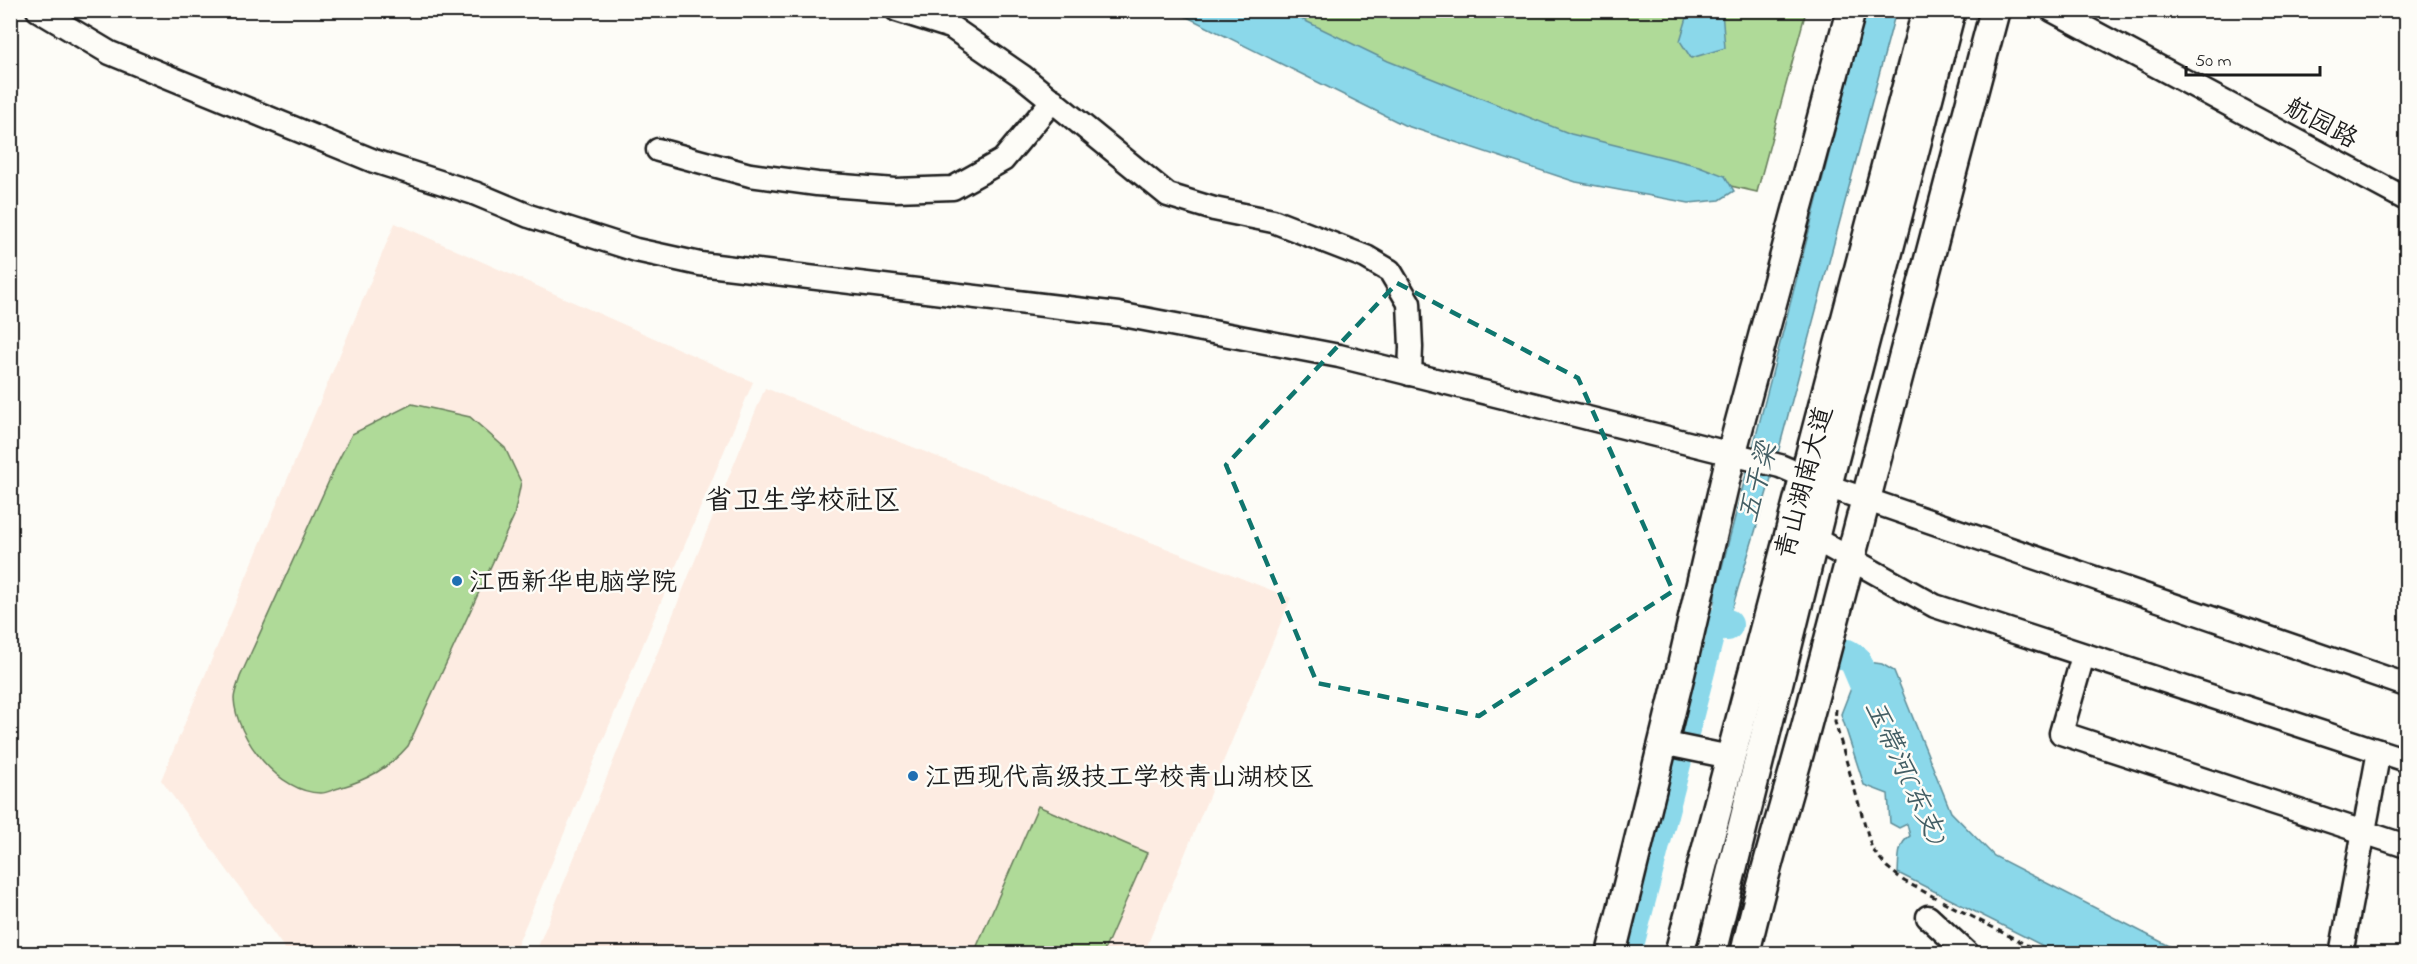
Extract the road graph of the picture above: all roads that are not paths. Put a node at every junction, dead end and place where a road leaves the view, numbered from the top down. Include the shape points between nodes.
1 (38, 10) edge
2 (897, 10) edge
3 (1851, 10) edge
4 (1927, 10) edge
5 (1951, 10) edge
6 (1995, 10) edge
7 (2052, 10) edge
8 (1053, 100) junction
9 (658, 150) dead end
10 (2406, 199) edge
11 (1410, 374) junction
12 (1735, 455) junction
13 (1804, 476) junction
14 (1864, 499) junction
15 (1815, 539) junction
16 (1848, 558) junction
17 (2083, 656) junction
18 (2406, 685) edge
19 (1665, 744) junction
20 (2379, 752) junction
21 (1720, 756) junction
22 (2406, 760) edge
23 (2363, 832) junction
24 (2406, 846) edge
25 (1928, 917) dead end
26 (1611, 954) edge
27 (1679, 954) edge
28 (1711, 954) edge
29 (1745, 954) edge
30 (1968, 954) edge
31 (2341, 954) edge

1 - 11 street via 110,53 374,161 636,250 700,264 1118,314 1339,356
2 - 8 street via 951,27
3 - 12 main road
4 - 13 main road, 青山湖南大道
5 - 13 main road, 青山湖南大道
6 - 14 main road
7 - 10 street, 航园路
8 - 9 street via 1002,160 953,188 895,190 817,184 750,175
8 - 11 street via 1168,195 1273,220 1366,257 1390,271 1409,303
11 - 12 street
12 - 13 street
12 - 19 main road
13 - 14 street
13 - 15 main road, 青山湖南大道
13 - 21 main road, 青山湖南大道
14 - 16 main road
14 - 18 street
15 - 16 street
15 - 28 main road, 青山湖南大道
16 - 17 street via 1935,606
16 - 29 main road
17 - 20 street
17 - 23 street via 2061,733
19 - 21 street
19 - 26 main road
20 - 22 street
20 - 23 street
21 - 27 main road, 青山湖南大道
23 - 24 street
23 - 31 street
25 - 30 street

